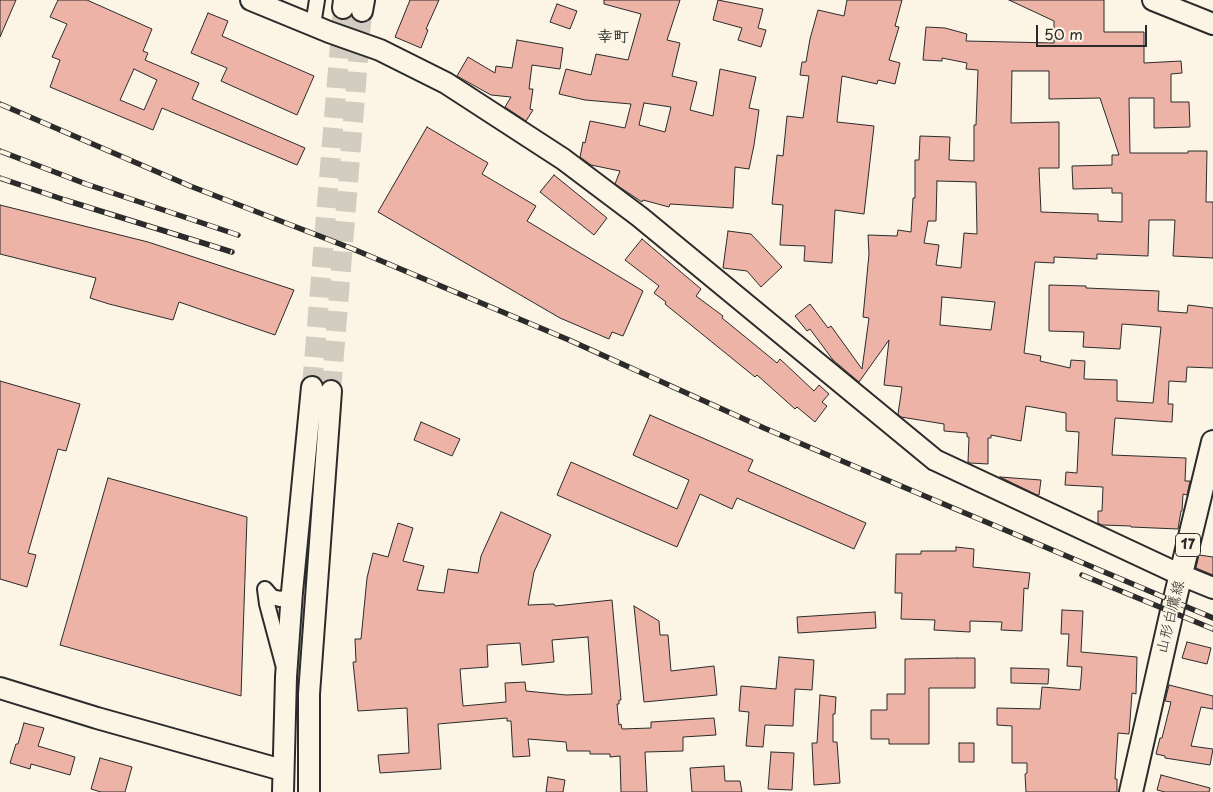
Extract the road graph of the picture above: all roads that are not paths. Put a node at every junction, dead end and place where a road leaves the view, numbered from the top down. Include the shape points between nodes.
1 (251, 0) edge
2 (317, 0) edge
3 (1153, 0) edge
4 (1213, 24) edge
5 (313, 25) junction
6 (1213, 442) edge
7 (1181, 575) junction
8 (1213, 588) edge
9 (0, 688) edge
10 (282, 770) junction
11 (282, 792) edge
12 (309, 792) edge
13 (1131, 792) edge

1 - 5 street
2 - 5 street
3 - 4 street
5 - 7 street via 380,50 446,83 563,159 647,223 935,460
6 - 7 main road, 山形白鷹線 / 17
7 - 8 street
7 - 13 main road, 山形白鷹線 / 17
9 - 10 street
10 - 11 street
10 - 12 street via 292,592 321,389 309,694

